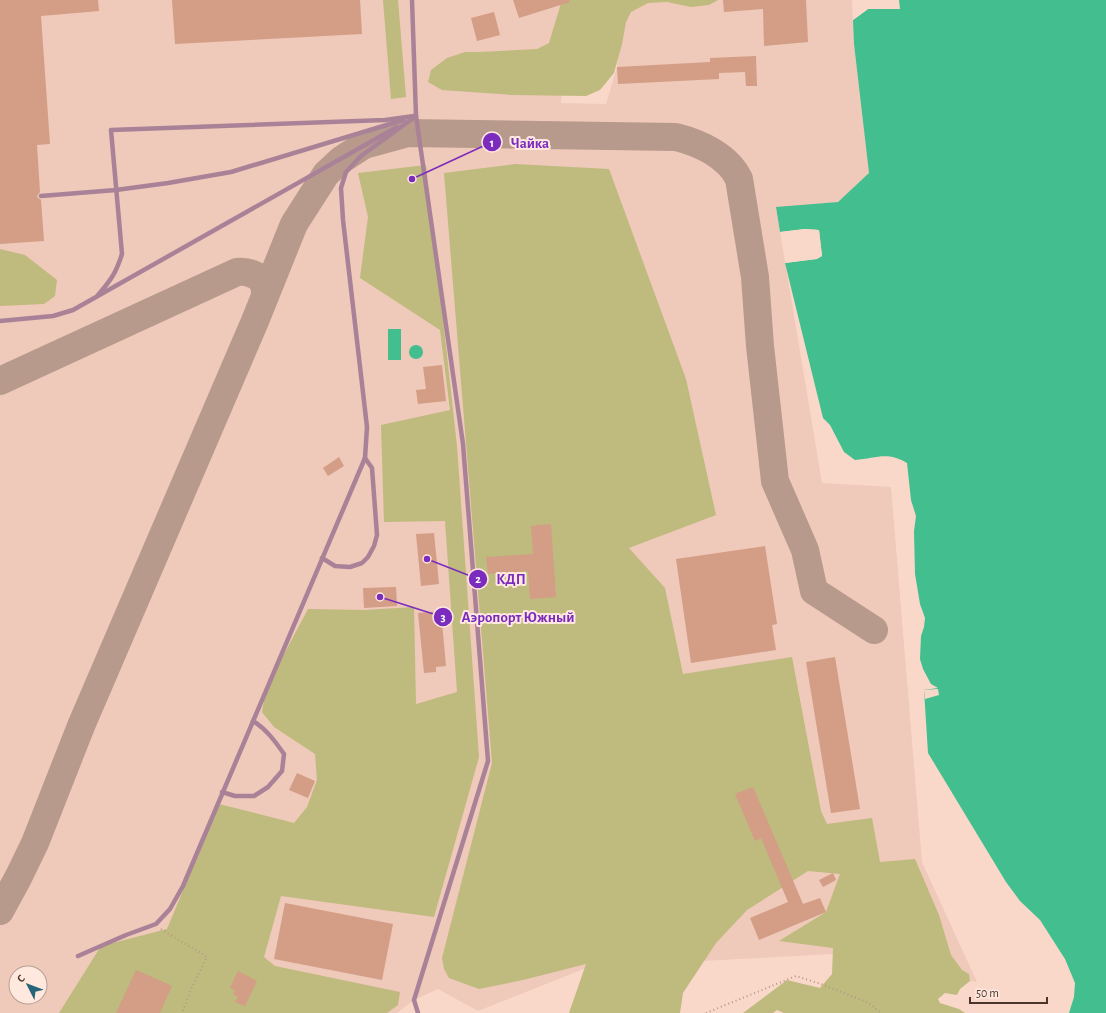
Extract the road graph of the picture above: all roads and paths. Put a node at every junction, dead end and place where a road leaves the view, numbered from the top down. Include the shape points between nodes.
1 (412, 0) edge
2 (416, 116) junction
3 (116, 190) junction
4 (41, 196) dead end
5 (98, 295) junction
6 (0, 321) edge
7 (364, 458) junction
8 (322, 558) junction
9 (253, 721) junction
10 (222, 792) junction
11 (156, 924) junction
12 (78, 956) dead end
13 (182, 1013) edge
14 (418, 1013) edge
15 (706, 1013) edge
16 (881, 1013) edge

1 - 2 lane
2 - 3 lane via 231,172
2 - 3 lane via 385,120 111,130
2 - 5 lane
2 - 7 lane via 361,156 346,172 341,188 367,427
2 - 14 lane via 463,444 488,761 414,1000
3 - 4 lane
3 - 5 lane via 122,254 117,270
5 - 6 lane via 73,310 53,316
7 - 8 lane
7 - 8 lane via 372,468 377,535 374,546 362,563 350,567 335,566
8 - 9 lane
9 - 10 lane
9 - 10 lane via 262,726 284,754 282,771 268,787 254,796 235,796
10 - 11 lane via 183,886 170,909
11 - 12 lane
11 - 13 path via 207,957
15 - 16 path via 796,976 869,1003

